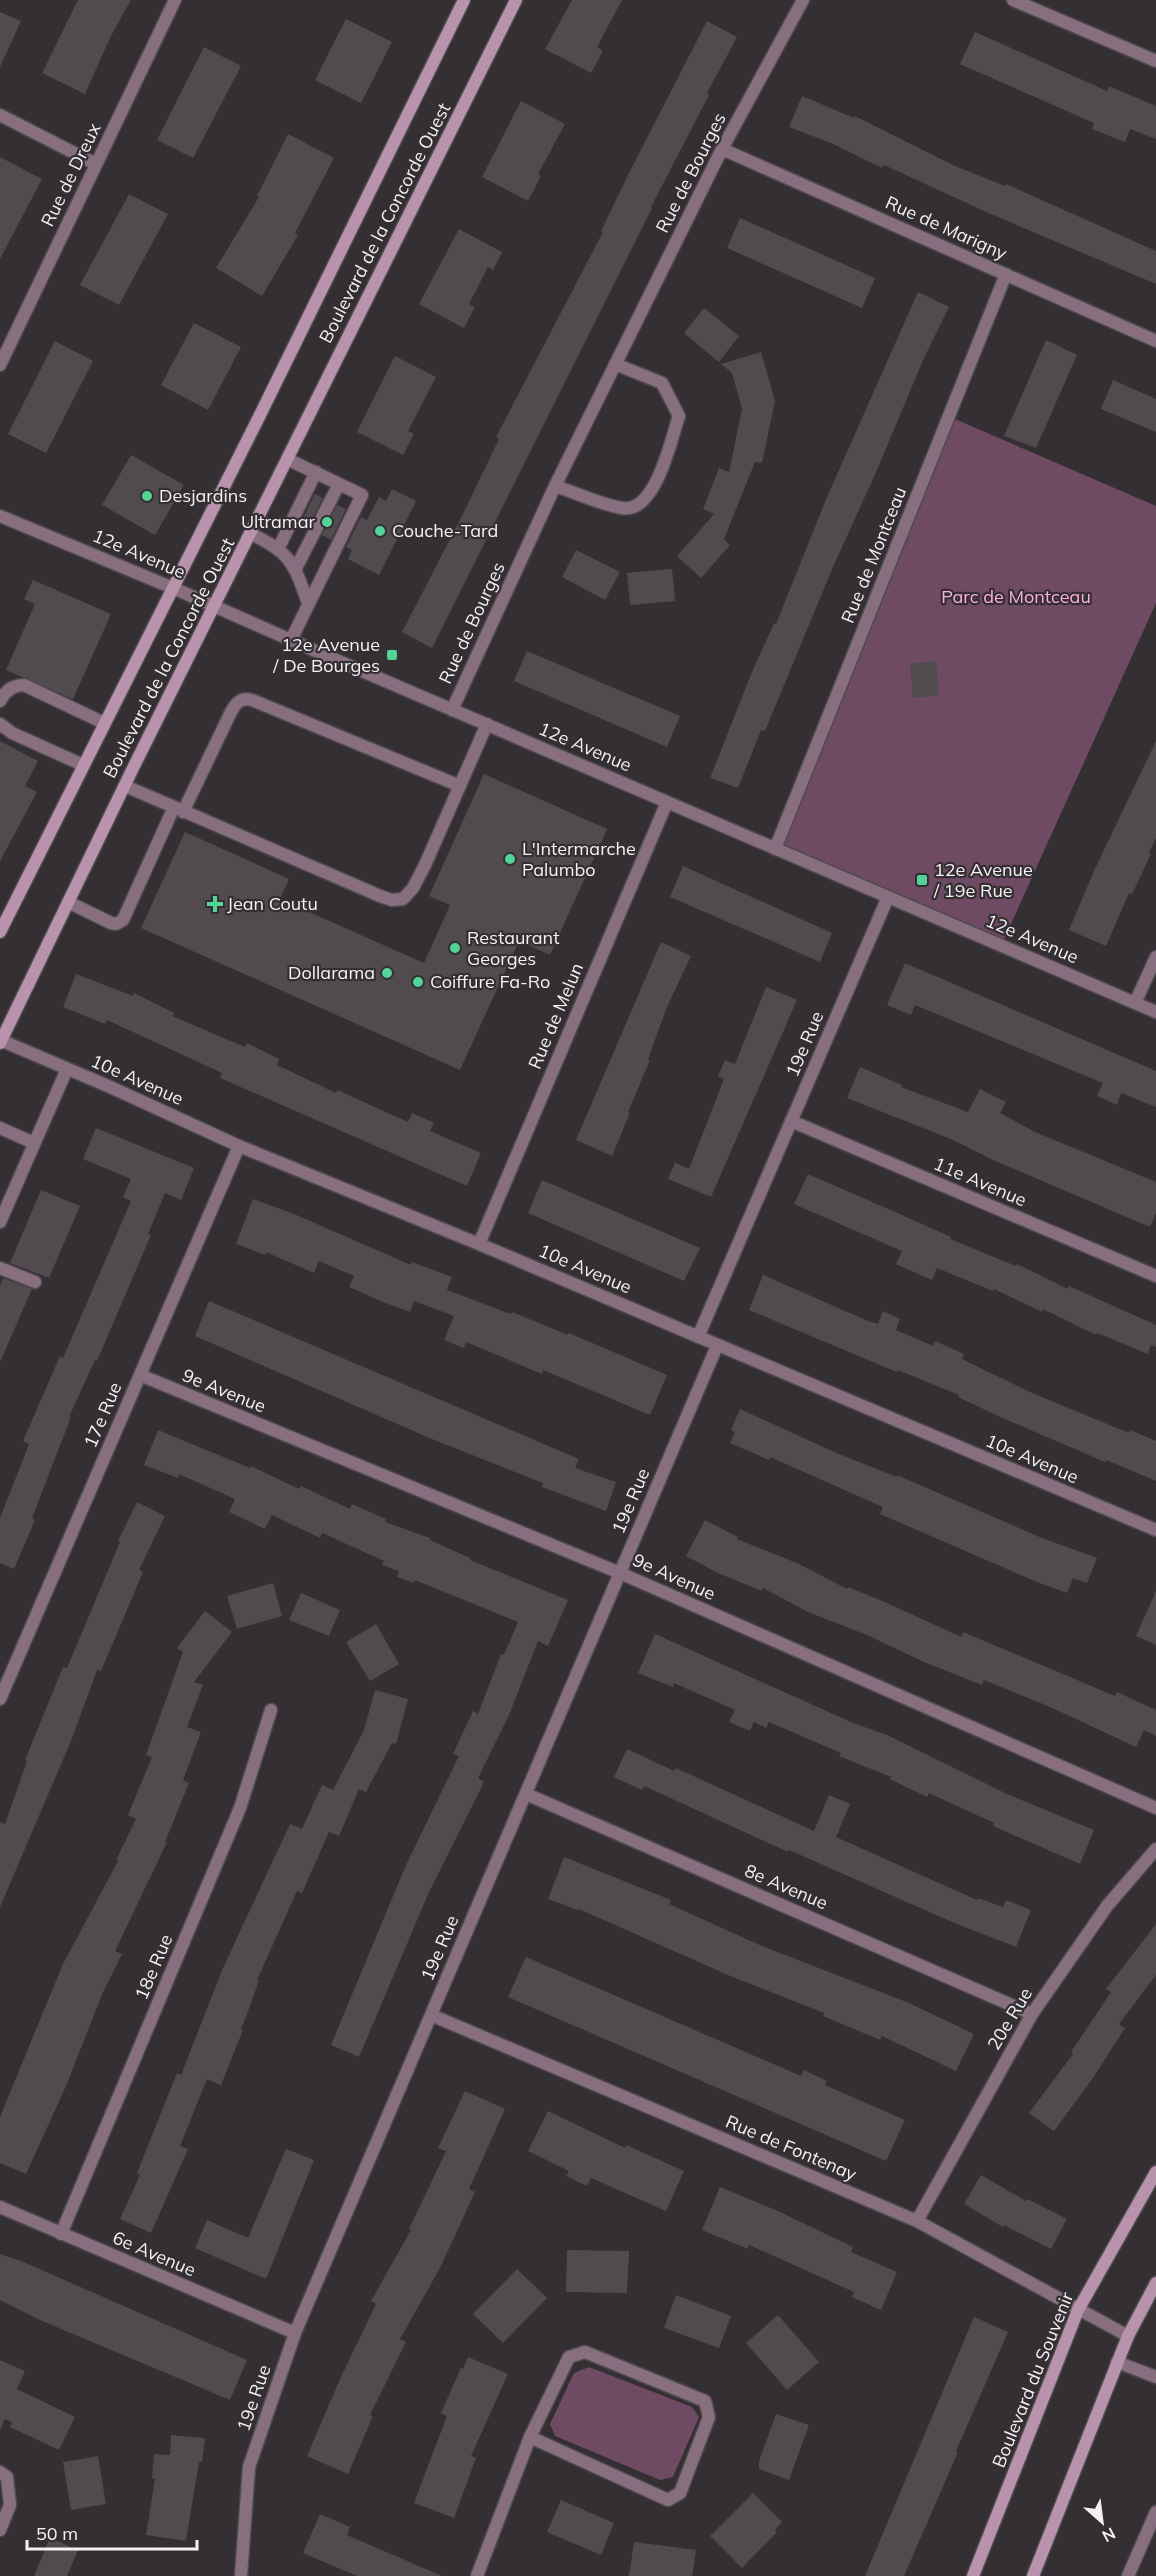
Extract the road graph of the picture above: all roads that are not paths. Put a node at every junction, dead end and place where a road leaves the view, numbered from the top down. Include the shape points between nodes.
1 (175, 0) edge
2 (464, 0) edge
3 (516, 0) edge
4 (803, 0) edge
5 (1013, 0) edge
6 (1156, 61) edge
7 (0, 115) edge
8 (722, 149) junction
9 (96, 164) junction
10 (1006, 274) junction
11 (1156, 340) edge
12 (615, 364) junction
13 (0, 365) edge
14 (287, 459) junction
15 (316, 472) junction
16 (339, 484) junction
17 (555, 486) junction
18 (0, 516) edge
19 (251, 534) junction
20 (279, 547) junction
21 (295, 570) junction
22 (173, 588) junction
23 (308, 603) junction
24 (214, 606) junction
25 (291, 640) junction
26 (0, 701) edge
27 (452, 710) junction
28 (104, 723) junction
29 (0, 724) edge
30 (487, 724) junction
31 (83, 765) junction
32 (125, 786) junction
33 (460, 786) junction
34 (667, 802) junction
35 (179, 809) junction
36 (775, 849) junction
37 (888, 897) junction
38 (69, 902) junction
39 (0, 932) edge
40 (1156, 957) edge
41 (1135, 1003) junction
42 (1156, 1012) edge
43 (0, 1042) edge
44 (68, 1070) junction
45 (791, 1121) junction
46 (0, 1128) edge
47 (34, 1143) junction
48 (239, 1146) junction
49 (0, 1222) edge
50 (479, 1244) junction
51 (0, 1268) edge
52 (1156, 1276) edge
53 (35, 1282) dead end
54 (698, 1337) junction
55 (717, 1346) junction
56 (140, 1376) junction
57 (1156, 1530) edge
58 (620, 1573) junction
59 (0, 1699) edge
60 (271, 1710) dead end
61 (526, 1794) junction
62 (1156, 1808) edge
63 (1156, 1849) edge
64 (1032, 2014) junction
65 (431, 2015) junction
66 (1156, 2172) edge
67 (0, 2207) edge
68 (917, 2221) junction
69 (61, 2234) junction
70 (1156, 2283) edge
71 (1078, 2310) junction
72 (295, 2333) junction
73 (1128, 2336) junction
74 (1117, 2362) junction
75 (1156, 2377) edge
76 (530, 2437) junction
77 (4, 2474) edge
78 (1156, 2512) edge
79 (0, 2530) edge
80 (241, 2576) edge
81 (477, 2576) edge
82 (973, 2576) edge
83 (1033, 2576) edge
84 (1128, 2576) edge

1 - 9 street, Rue de Dreux
2 - 22 street, Boulevard de la Concorde Ouest
3 - 14 street, Boulevard de la Concorde Ouest
4 - 8 street, Rue de Bourges
5 - 6 street
7 - 9 street
8 - 10 street, Rue de Marigny
8 - 12 street, Rue de Bourges
9 - 13 street, Rue de Dreux
10 - 11 street, Rue de Marigny
10 - 36 street, Rue de Montceau
12 - 17 street, Rue de Bourges
12 - 17 street via 662,383 679,416 657,484 637,506 624,509
14 - 15 street
14 - 19 street, Boulevard de la Concorde Ouest
15 - 16 street
15 - 20 street
16 - 21 street
16 - 23 street via 362,495
17 - 27 street, Rue de Bourges
18 - 22 street, 12e Avenue
19 - 20 street
19 - 24 street, Boulevard de la Concorde Ouest
20 - 21 street
21 - 23 street
22 - 24 street, 12e Avenue
22 - 28 street, Boulevard de la Concorde Ouest
23 - 25 street
24 - 25 street, 12e Avenue
24 - 32 street, Boulevard de la Concorde Ouest
25 - 27 street, 12e Avenue
26 - 28 street via 14,686 24,685
27 - 30 street, 12e Avenue
28 - 31 street, Boulevard de la Concorde Ouest
29 - 31 street
30 - 33 street
30 - 34 street, 12e Avenue
31 - 39 street, Boulevard de la Concorde Ouest
32 - 35 street
32 - 38 street, Boulevard de la Concorde Ouest
33 - 35 street via 244,699 238,701 230,714
33 - 35 street via 420,878 408,895 399,900 380,896
34 - 36 street, 12e Avenue
34 - 50 street, Rue de Melun
35 - 38 street via 123,920 113,923
36 - 37 street, 12e Avenue
37 - 41 street, 12e Avenue
37 - 45 street, 19e Rue
38 - 43 street, Boulevard de la Concorde Ouest
40 - 41 street
41 - 42 street, 12e Avenue
43 - 44 street, 10e Avenue
44 - 47 street
44 - 48 street, 10e Avenue
45 - 52 street, 11e Avenue
45 - 54 street, 19e Rue
46 - 47 street
47 - 49 street
48 - 50 street, 10e Avenue
48 - 56 street, 17e Rue
50 - 54 street, 10e Avenue
51 - 53 street
54 - 55 street, 10e Avenue
55 - 57 street, 10e Avenue
55 - 58 street, 19e Rue
56 - 58 street, 9e Avenue
56 - 59 street, 17e Rue
58 - 61 street, 19e Rue
58 - 62 street, 9e Avenue
60 - 69 street, 18e Rue via 240,1808
61 - 64 street, 8e Avenue
61 - 65 street, 19e Rue
63 - 64 street, 20e Rue via 1107,1906
64 - 68 street, 20e Rue
65 - 68 street, Rue de Fontenay
65 - 72 street, 19e Rue
66 - 71 street, Boulevard du Souvenir
67 - 69 street, 6e Avenue
68 - 71 street, Rue de Fontenay
69 - 72 street, 6e Avenue
70 - 73 street
71 - 73 street, Rue de Fontenay
71 - 82 street, Boulevard du Souvenir
72 - 80 street, 19e Rue via 249,2467
73 - 74 street
74 - 75 street
74 - 83 street
76 - 76 street via 668,2500 680,2493 709,2416 705,2401 585,2352 569,2357
76 - 81 street
77 - 79 street via 10,2505
78 - 84 street

